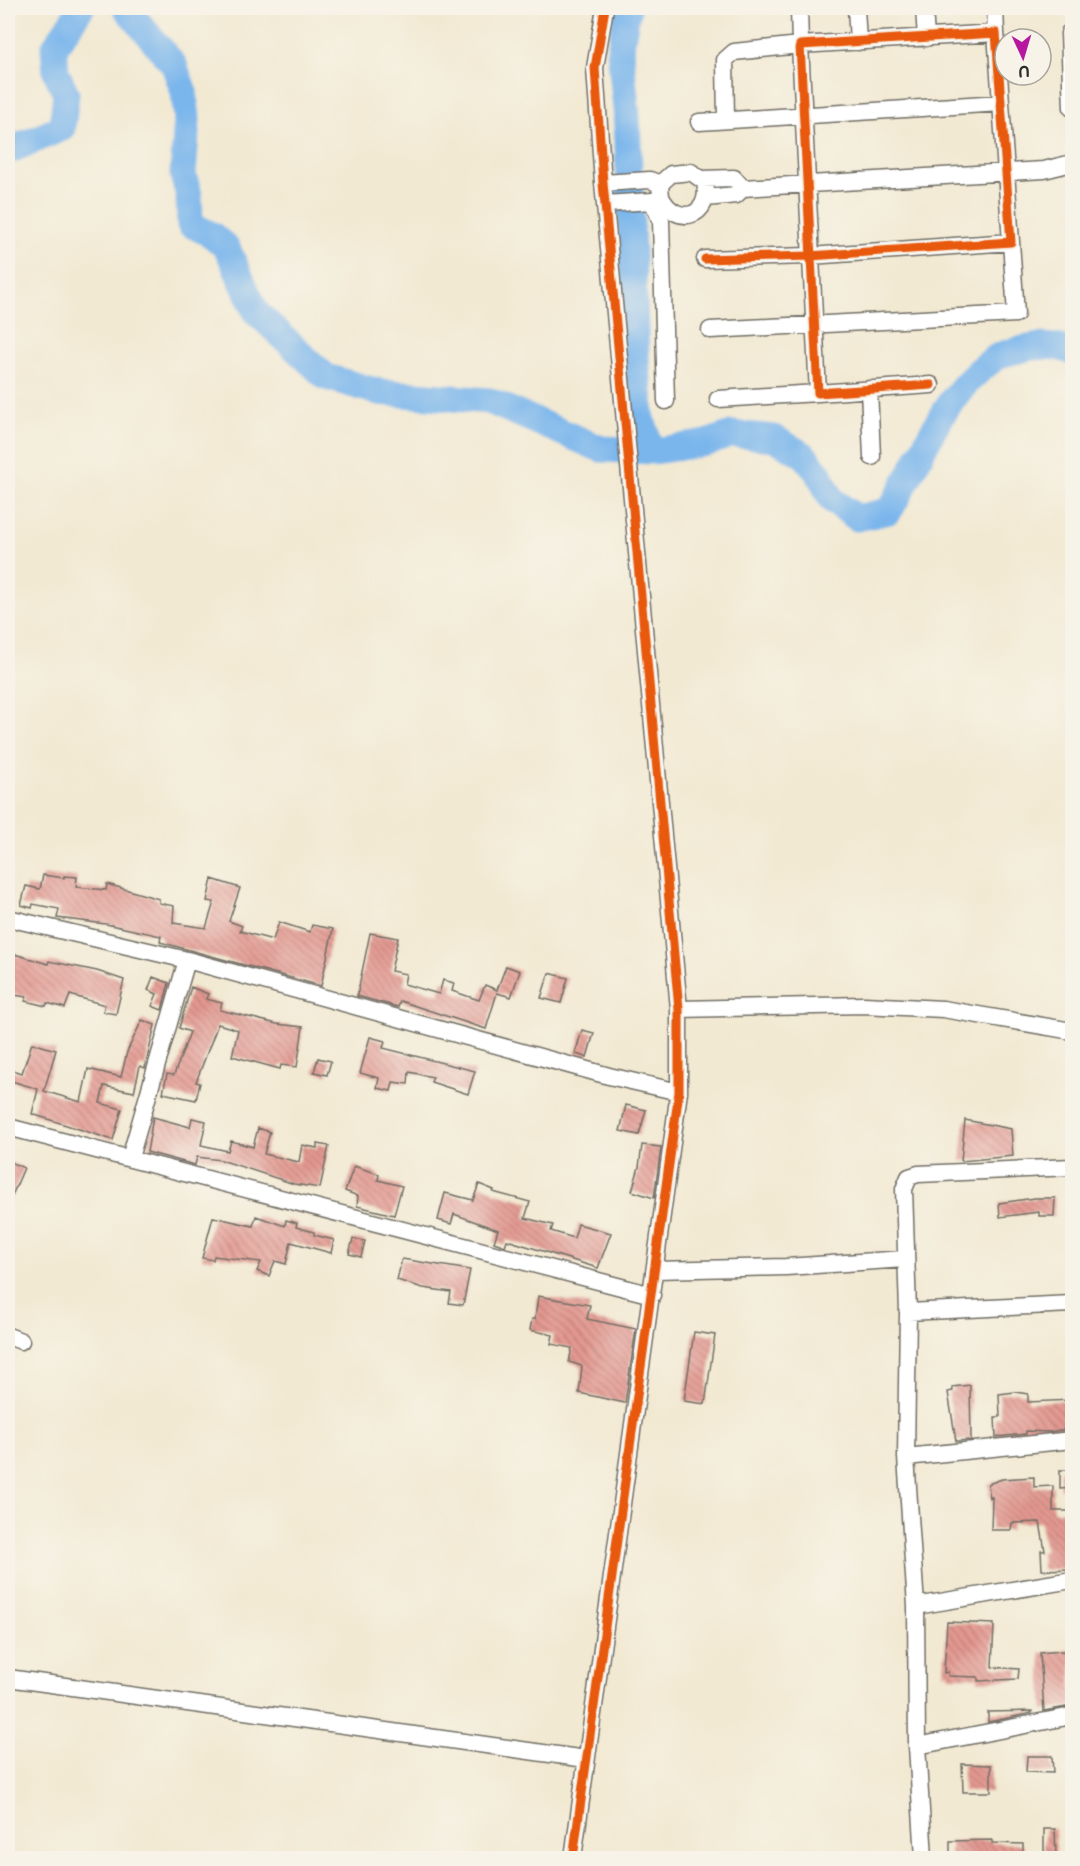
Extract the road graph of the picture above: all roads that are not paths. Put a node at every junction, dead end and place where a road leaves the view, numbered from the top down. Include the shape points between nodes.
1 (605, 8) edge
2 (799, 8) edge
3 (856, 8) edge
4 (924, 8) edge
5 (995, 8) edge
6 (996, 27) edge
7 (993, 33) edge
8 (1069, 33) dead end
9 (926, 38) junction
10 (858, 42) junction
11 (800, 45) junction
12 (1000, 87) edge
13 (1001, 103) junction
14 (1072, 108) edge
15 (803, 114) junction
16 (726, 120) junction
17 (699, 122) dead end
18 (1072, 162) edge
19 (1006, 173) junction
20 (702, 179) junction
21 (603, 183) junction
22 (806, 184) junction
23 (743, 188) junction
24 (658, 194) junction
25 (706, 198) junction
26 (604, 204) junction
27 (1011, 242) junction
28 (810, 256) junction
29 (705, 259) dead end
30 (814, 322) junction
31 (710, 330) dead end
32 (931, 385) dead end
33 (869, 389) junction
34 (818, 393) junction
35 (718, 399) dead end
36 (666, 401) dead end
37 (872, 457) dead end
38 (8, 918) edge
39 (187, 960) junction
40 (679, 1009) junction
41 (1072, 1031) edge
42 (679, 1092) junction
43 (8, 1127) edge
44 (130, 1158) junction
45 (1072, 1167) edge
46 (905, 1259) junction
47 (655, 1270) junction
48 (652, 1295) junction
49 (1072, 1304) edge
50 (908, 1312) junction
51 (1072, 1440) edge
52 (906, 1457) junction
53 (1072, 1581) edge
54 (916, 1606) junction
55 (8, 1678) edge
56 (1072, 1716) edge
57 (917, 1746) junction
58 (586, 1759) junction
59 (573, 1858) edge
60 (924, 1858) edge

1 - 21 street via 595,68
2 - 11 street
3 - 10 street
4 - 9 street
5 - 6 street
7 - 9 street
8 - 14 street
9 - 10 street
10 - 11 street
11 - 15 street
11 - 16 street via 734,52 725,60
12 - 13 street
13 - 15 street
13 - 19 street
15 - 16 street
15 - 22 street
16 - 17 street
18 - 19 street via 1044,171
19 - 22 street
19 - 27 street
20 - 23 street via 734,178
20 - 24 street via 691,171 671,174
20 - 25 street
21 - 24 street via 650,180
21 - 26 street
22 - 23 street
22 - 28 street
23 - 25 street via 736,195
24 - 25 street via 666,206 681,214 699,211
24 - 26 street
24 - 36 street
26 - 40 street
27 - 28 street
27 - 30 street via 1016,314
28 - 29 street
28 - 30 street
30 - 31 street
30 - 34 street
32 - 33 street
33 - 34 street
33 - 37 street
34 - 35 street
38 - 39 street
39 - 42 street via 609,1077
39 - 44 street
40 - 41 street via 864,1005 943,1009
40 - 42 street
42 - 47 street
43 - 44 street
44 - 48 street
45 - 46 street via 909,1177 904,1189
46 - 47 street
46 - 50 street
47 - 48 street
48 - 58 street
49 - 50 street
50 - 52 street
51 - 52 street
52 - 54 street
53 - 54 street
54 - 57 street
55 - 58 street
56 - 57 street
57 - 60 street
58 - 59 street

